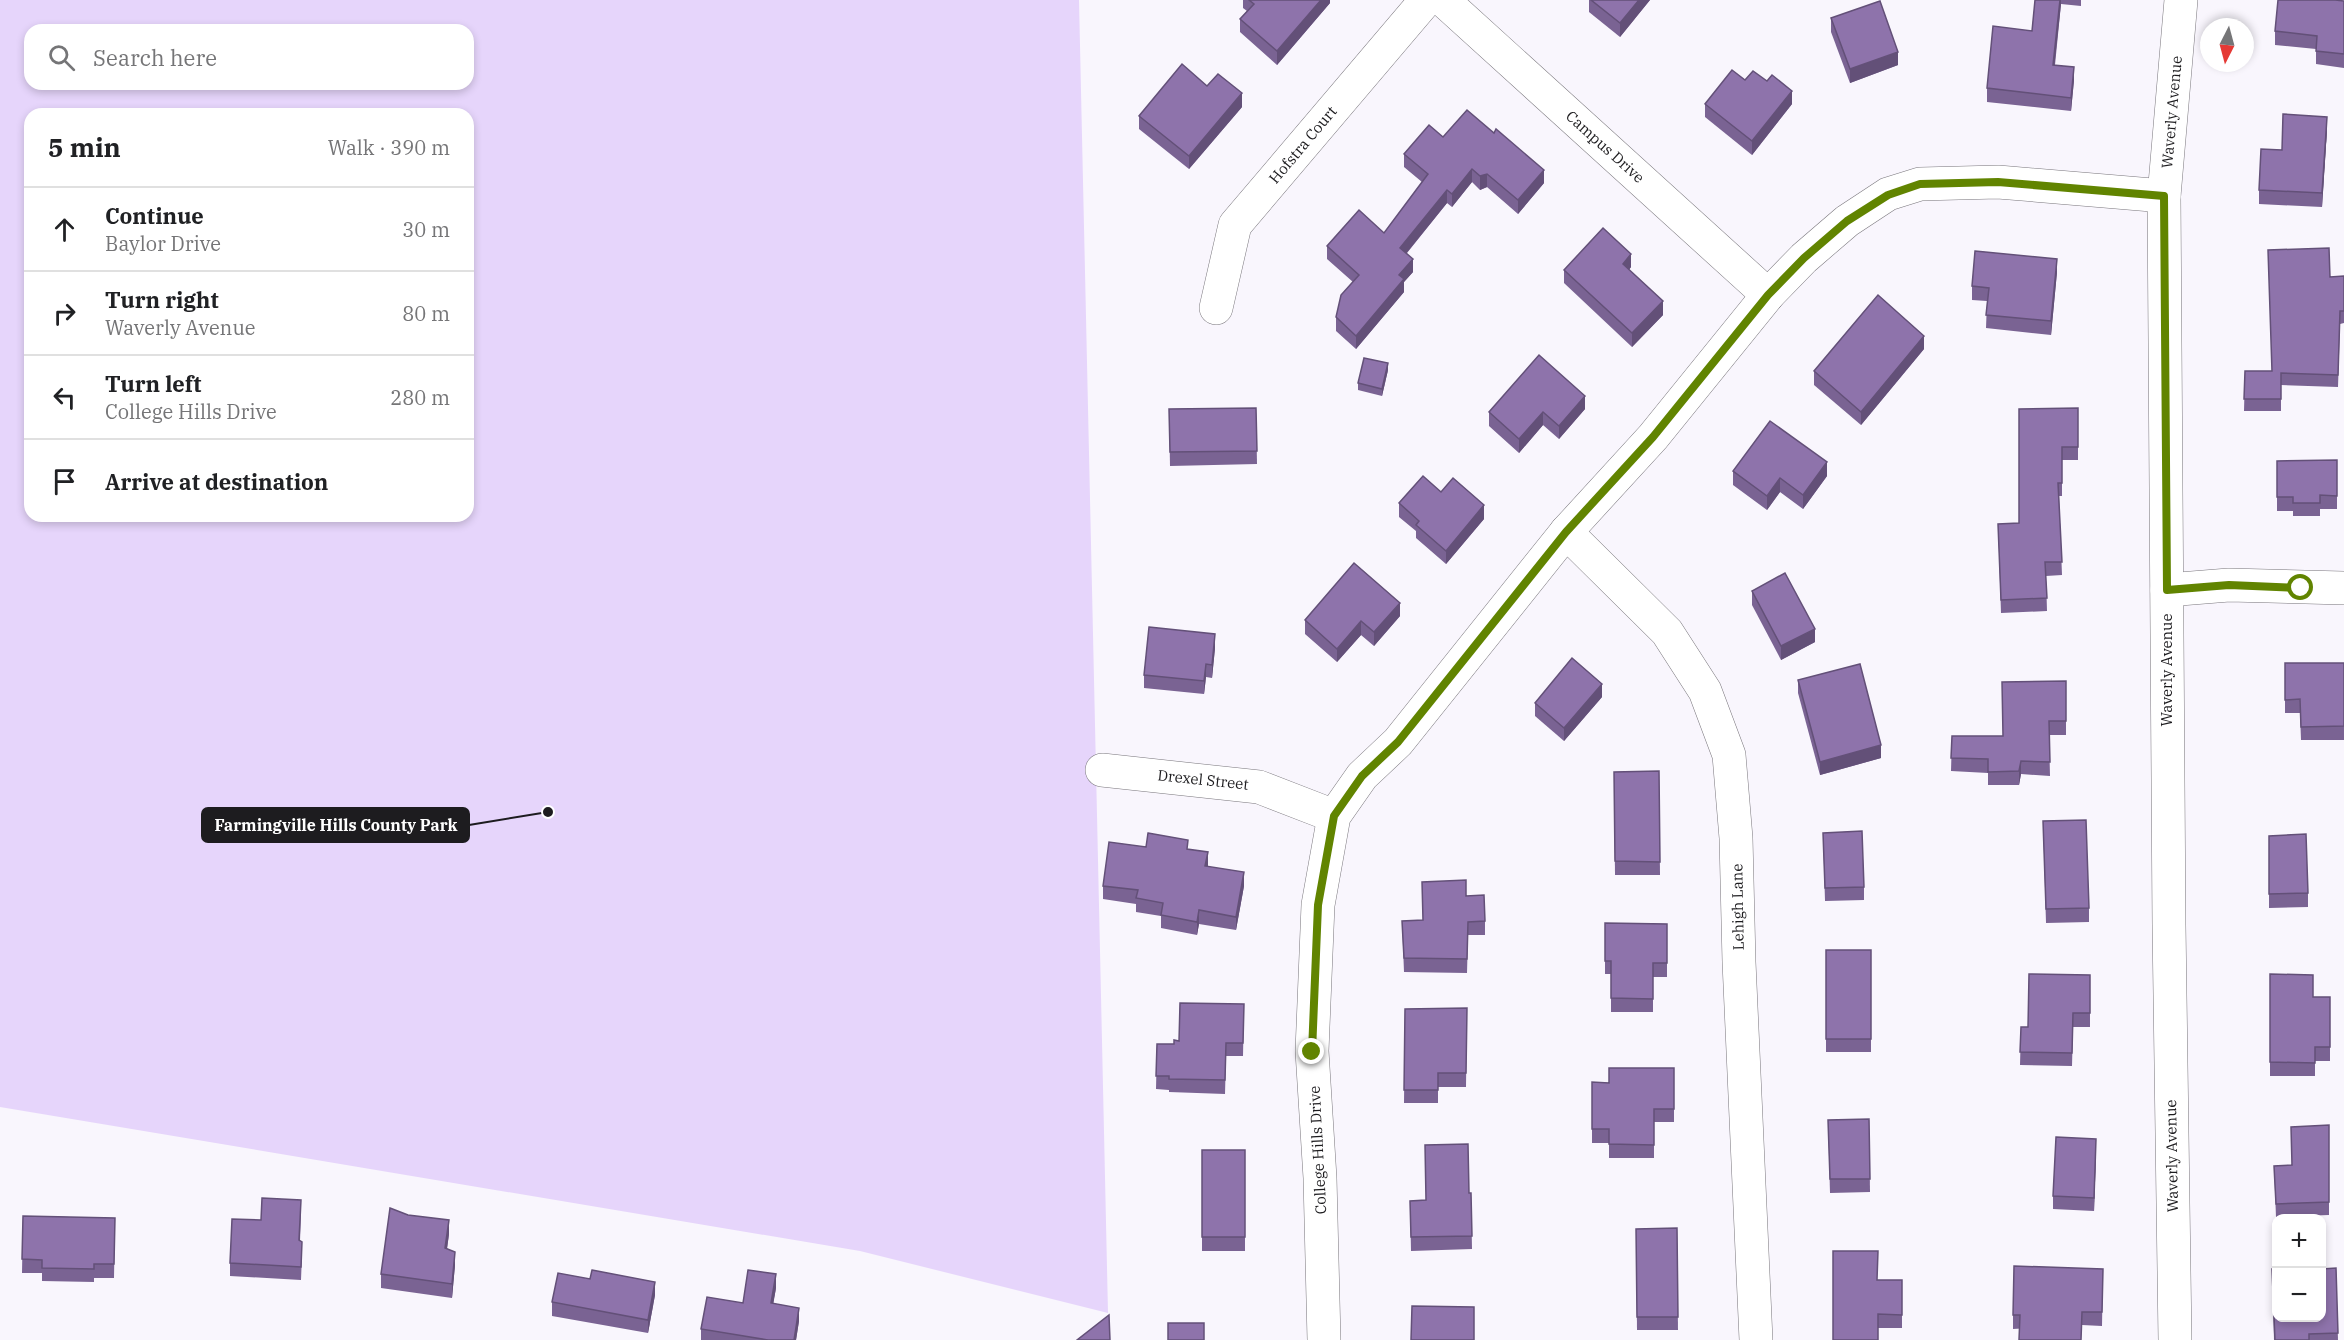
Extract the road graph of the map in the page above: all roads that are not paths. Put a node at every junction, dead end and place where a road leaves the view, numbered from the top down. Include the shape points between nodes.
1 (1426, 0) edge
2 (1443, 0) edge
3 (2181, 0) edge
4 (2164, 196) junction
5 (1768, 295) junction
6 (1216, 308) dead end
7 (1566, 532) junction
8 (2344, 588) edge
9 (2167, 590) junction
10 (1102, 770) dead end
11 (1334, 816) junction
12 (1324, 1340) edge
13 (1756, 1340) edge
14 (2175, 1340) edge

1 - 6 street, Hofstra Court via 1235,225
2 - 5 street, Campus Drive
3 - 4 street, Waverly Avenue
4 - 5 street, College Hills Drive via 1998,182 1920,184 1888,195 1847,221
4 - 9 street, Waverly Avenue
5 - 7 street, College Hills Drive via 1653,437
7 - 11 street, College Hills Drive via 1398,742 1362,776
7 - 13 street, Lehigh Lane via 1667,632 1705,691 1729,755 1736,838
8 - 9 street via 2229,585
9 - 14 street, Waverly Avenue
10 - 11 street, Drexel Street via 1259,787
11 - 12 street, College Hills Drive via 1318,905 1312,1052

